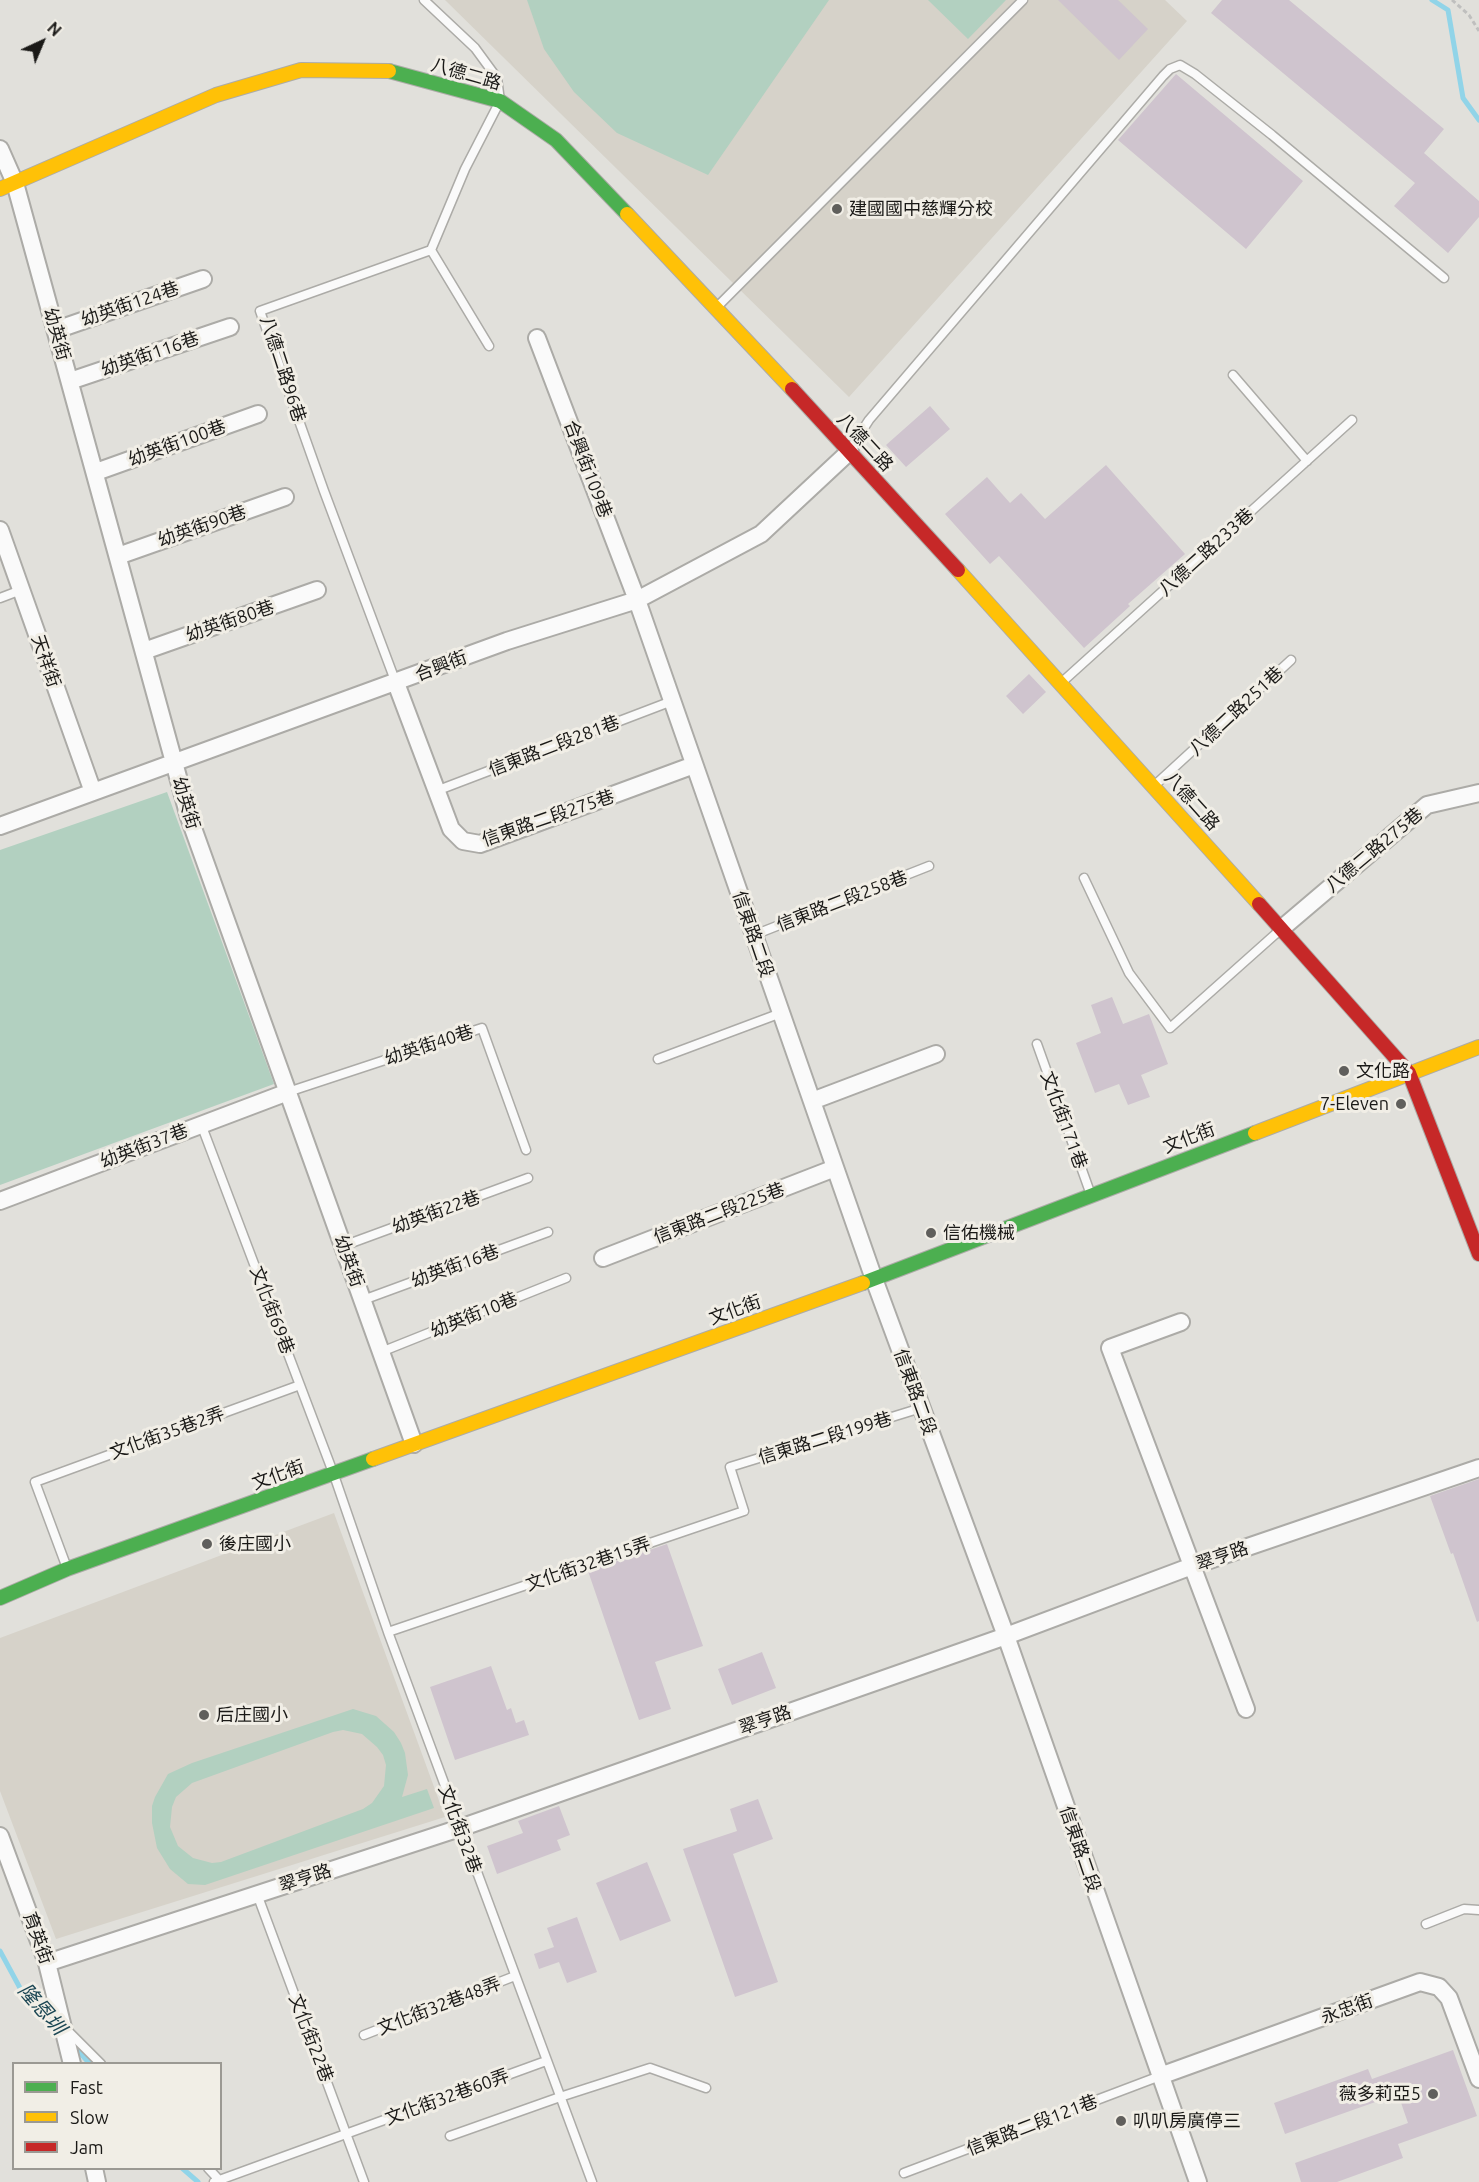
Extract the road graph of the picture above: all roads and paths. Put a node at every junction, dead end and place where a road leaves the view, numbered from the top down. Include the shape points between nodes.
1 (424, 0) edge
2 (1023, 0) edge
3 (1452, 0) edge
4 (1479, 31) edge
5 (500, 101) junction
6 (0, 149) edge
7 (8, 186) edge
8 (431, 250) junction
9 (1444, 278) dead end
10 (203, 279) dead end
11 (716, 308) junction
12 (230, 327) dead end
13 (56, 330) junction
14 (537, 338) dead end
15 (489, 346) dead end
16 (1233, 375) dead end
17 (70, 381) junction
18 (258, 414) dead end
19 (1352, 420) dead end
20 (850, 452) junction
21 (1307, 460) junction
22 (96, 472) junction
23 (285, 497) dead end
24 (0, 530) edge
25 (118, 556) junction
26 (21, 590) junction
27 (317, 590) dead end
28 (0, 598) edge
29 (637, 600) junction
30 (144, 651) junction
31 (1291, 660) dead end
32 (396, 683) junction
33 (1061, 683) junction
34 (672, 701) junction
35 (174, 764) junction
36 (694, 765) junction
37 (1154, 786) junction
38 (436, 791) junction
39 (93, 792) junction
40 (1479, 793) edge
41 (0, 826) edge
42 (929, 866) dead end
43 (1084, 878) dead end
44 (1281, 929) junction
45 (754, 935) junction
46 (781, 1013) junction
47 (1037, 1044) dead end
48 (1479, 1047) edge
49 (936, 1054) dead end
50 (658, 1059) dead end
51 (1409, 1073) junction
52 (288, 1092) junction
53 (812, 1101) junction
54 (201, 1124) junction
55 (526, 1150) dead end
56 (835, 1168) junction
57 (528, 1179) dead end
58 (1091, 1195) junction
59 (0, 1201) edge
60 (548, 1232) dead end
61 (343, 1246) junction
62 (1479, 1254) edge
63 (603, 1258) dead end
64 (566, 1278) dead end
65 (874, 1279) junction
66 (363, 1300) junction
67 (1181, 1322) dead end
68 (381, 1352) junction
69 (300, 1385) junction
70 (921, 1408) junction
71 (414, 1444) junction
72 (729, 1467) joint
73 (1479, 1468) edge
74 (334, 1475) junction
75 (1192, 1566) junction
76 (67, 1569) junction
77 (0, 1598) edge
78 (388, 1632) junction
79 (1006, 1636) junction
80 (1246, 1709) dead end
81 (460, 1828) junction
82 (0, 1836) edge
83 (257, 1894) junction
84 (1479, 1910) edge
85 (1426, 1924) dead end
86 (47, 1963) junction
87 (515, 1976) junction
88 (65, 2033) junction
89 (363, 2035) dead end
90 (546, 2061) junction
91 (72, 2062) edge
92 (99, 2062) edge
93 (1160, 2076) junction
94 (1479, 2079) edge
95 (706, 2088) dead end
96 (560, 2097) junction
97 (347, 2132) junction
98 (450, 2136) dead end
99 (904, 2174) dead end
100 (218, 2181) edge
101 (364, 2182) edge
102 (592, 2182) edge
103 (1198, 2182) edge

1 - 5 lane via 475,48 497,78
2 - 11 lane
3 - 4 path
5 - 7 street, 八德二路 via 392,71 301,70 216,95
5 - 8 lane via 465,169
5 - 11 street, 八德二路 via 556,140
6 - 7 street, 幼英街
7 - 13 street, 幼英街
8 - 15 lane
8 - 32 lane, 八德二路96巷 via 260,311
9 - 20 lane via 1272,135 1180,65 1162,76 869,420
10 - 13 street, 幼英街124巷
11 - 20 street, 八德二路
12 - 17 street, 幼英街116巷
13 - 17 street, 幼英街
14 - 29 street, 合興街109巷
16 - 21 lane
17 - 22 street, 幼英街
18 - 22 street, 幼英街100巷
19 - 21 lane, 八德二路233巷
20 - 29 street, 合興街 via 761,534
20 - 33 street, 八德二路
21 - 33 lane, 八德二路233巷
22 - 25 street, 幼英街
23 - 25 street, 幼英街90巷
24 - 26 street, 天祥街
25 - 30 street, 幼英街
26 - 28 lane
26 - 39 street, 天祥街
27 - 30 street, 幼英街80巷
29 - 32 street, 合興街 via 507,641
29 - 34 street, 信東路二段
30 - 35 street, 幼英街
31 - 37 lane, 八德二路251巷
32 - 35 street, 合興街
32 - 38 street, 信東路二段275巷
33 - 37 street, 八德二路
34 - 36 street, 信東路二段
34 - 38 lane, 信東路二段281巷
35 - 39 street, 合興街
35 - 52 street, 幼英街 via 189,817
36 - 38 street, 信東路二段275巷 via 480,844 463,841 451,829
36 - 45 street, 信東路二段
37 - 44 street, 八德二路
39 - 41 street, 合興街
40 - 44 street, 八德二路275巷 via 1427,805
42 - 45 lane, 信東路二段258巷
43 - 44 lane via 1129,973 1170,1028
44 - 51 street, 八德二路
45 - 46 street, 信東路二段
46 - 50 lane
46 - 53 street, 信東路二段
47 - 58 lane, 文化街171巷
48 - 51 street, 文化街
49 - 53 street
51 - 58 street, 文化街
51 - 62 street, 八德二路
52 - 54 street, 幼英街37巷
52 - 55 lane, 幼英街40巷 via 482,1028
52 - 61 street, 幼英街
53 - 56 street, 信東路二段
54 - 59 street, 幼英街37巷
54 - 69 lane, 文化街69巷
56 - 63 street, 信東路二段225巷
56 - 65 street, 信東路二段
57 - 61 lane, 幼英街22巷
58 - 65 street, 文化街
60 - 66 lane, 幼英街16巷
61 - 66 street, 幼英街
64 - 68 lane, 幼英街10巷
65 - 70 street, 信東路二段
65 - 71 street, 文化街
66 - 68 street, 幼英街
67 - 75 street via 1110,1348
68 - 71 street, 幼英街
69 - 74 lane, 文化街69巷
69 - 76 lane, 文化街35巷2弄 via 35,1482
70 - 72 lane, 信東路二段199巷
70 - 79 street, 信東路二段
71 - 74 street, 文化街
72 - 78 lane, 文化街32巷15弄 via 744,1511
73 - 75 street, 翠亨路
74 - 76 street, 文化街
74 - 78 lane, 文化街32巷
75 - 79 street, 翠亨路
75 - 80 street
76 - 77 street, 文化街
78 - 81 lane, 文化街32巷
79 - 81 street, 翠亨路
79 - 93 street, 信東路二段
81 - 83 street, 翠亨路
81 - 87 lane, 文化街32巷
82 - 86 street, 育英街
83 - 86 street, 翠亨路
83 - 97 lane, 文化街22巷
84 - 85 lane via 1464,1909
86 - 88 street, 育英街
87 - 89 lane, 文化街32巷48弄
87 - 90 lane, 文化街32巷
88 - 91 street, 育英街
88 - 92 lane
90 - 96 lane, 文化街32巷
90 - 97 lane, 文化街32巷60弄
93 - 94 street, 永忠街 via 1420,1983 1439,1988 1449,1998
93 - 99 lane, 信東路二段121巷
93 - 103 street, 信東路二段
95 - 96 lane via 650,2068
96 - 98 lane
96 - 102 lane, 文化街32巷
97 - 100 lane, 文化街32巷60弄
97 - 101 lane, 文化街22巷

